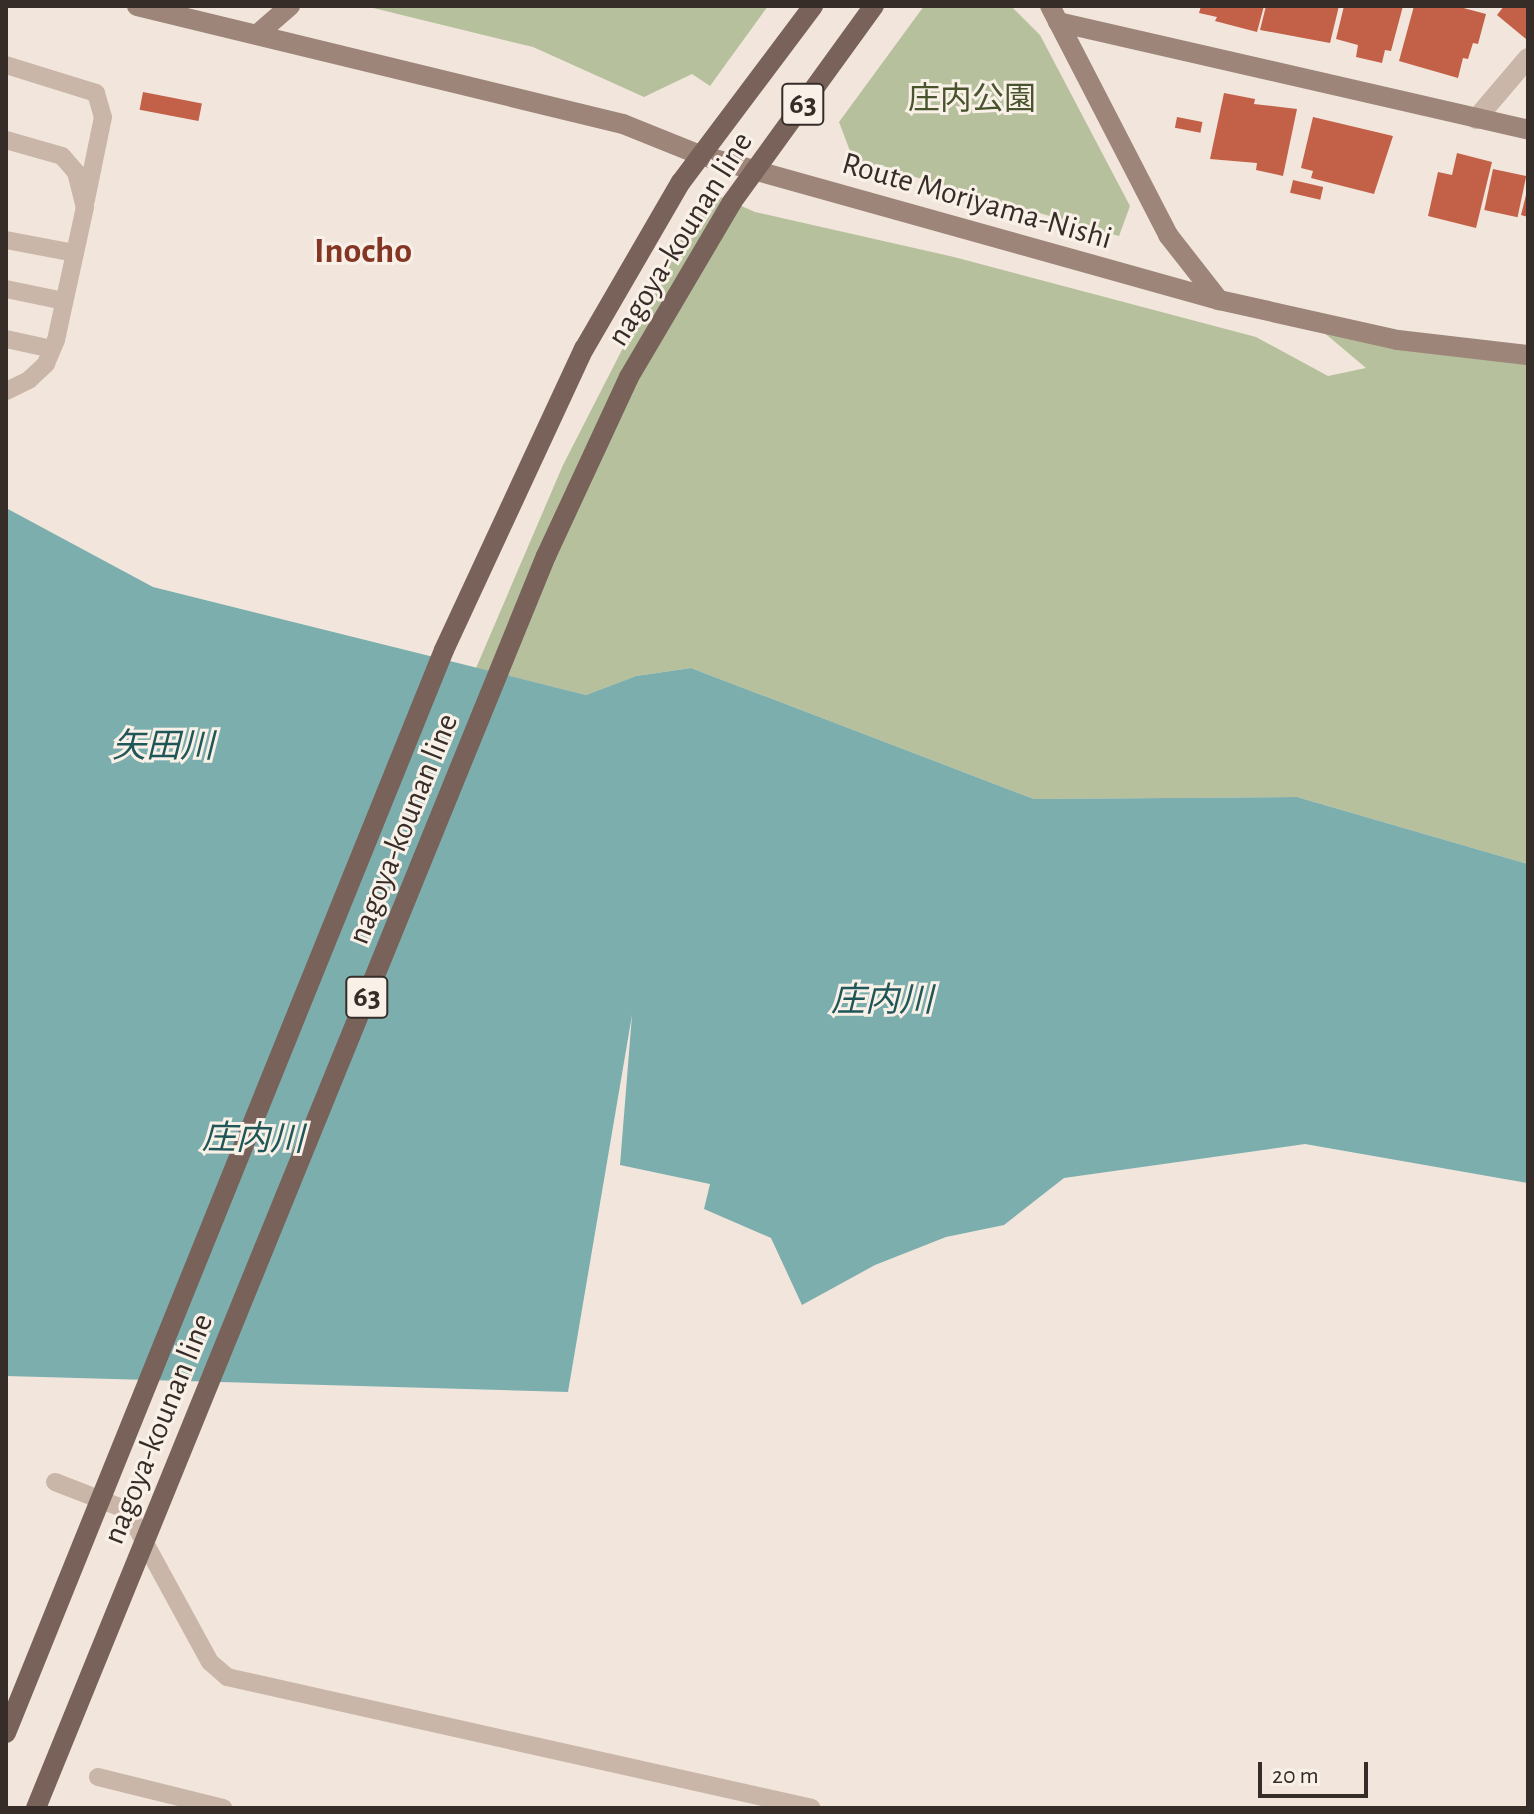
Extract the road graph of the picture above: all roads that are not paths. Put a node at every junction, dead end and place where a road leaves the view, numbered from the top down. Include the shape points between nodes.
1 (137, 6) edge
2 (290, 6) edge
3 (813, 6) edge
4 (874, 6) edge
5 (1054, 14) edge
6 (260, 32) junction
7 (1528, 58) edge
8 (6, 65) edge
9 (1476, 119) junction
10 (1528, 130) edge
11 (6, 140) edge
12 (700, 155) junction
13 (755, 171) junction
14 (85, 207) junction
15 (6, 242) edge
16 (75, 253) junction
17 (6, 289) edge
18 (1219, 300) junction
19 (64, 301) junction
20 (6, 339) edge
21 (52, 349) junction
22 (1528, 355) edge
23 (6, 391) edge
24 (55, 1482) dead end
25 (6, 1733) edge
26 (98, 1777) dead end
27 (36, 1808) edge
28 (223, 1808) edge
29 (812, 1808) edge

1 - 6 main road, Route Moriyama-Nishi
2 - 6 main road
3 - 12 main road, nagoya-kounan line / 63
4 - 13 main road, nagoya-kounan line / 63
5 - 9 main road
5 - 18 main road via 1168,235
6 - 12 main road, Route Moriyama-Nishi via 623,124
7 - 9 street
8 - 14 lane via 96,93 103,117
9 - 10 main road
11 - 14 lane via 62,156 76,172
12 - 13 main road, Route Moriyama-Nishi
12 - 25 main road, nagoya-kounan line / 63, bridge via 584,349 444,650
13 - 18 main road, Route Moriyama-Nishi
13 - 27 main road, nagoya-kounan line / 63, bridge via 629,377 546,556
14 - 16 lane
15 - 16 lane
16 - 19 lane
17 - 19 lane
18 - 22 main road, Route Moriyama-Nishi via 1398,340
19 - 21 lane
20 - 21 lane
21 - 23 lane via 29,380
24 - 29 lane via 127,1510 210,1662 227,1677
26 - 28 lane

